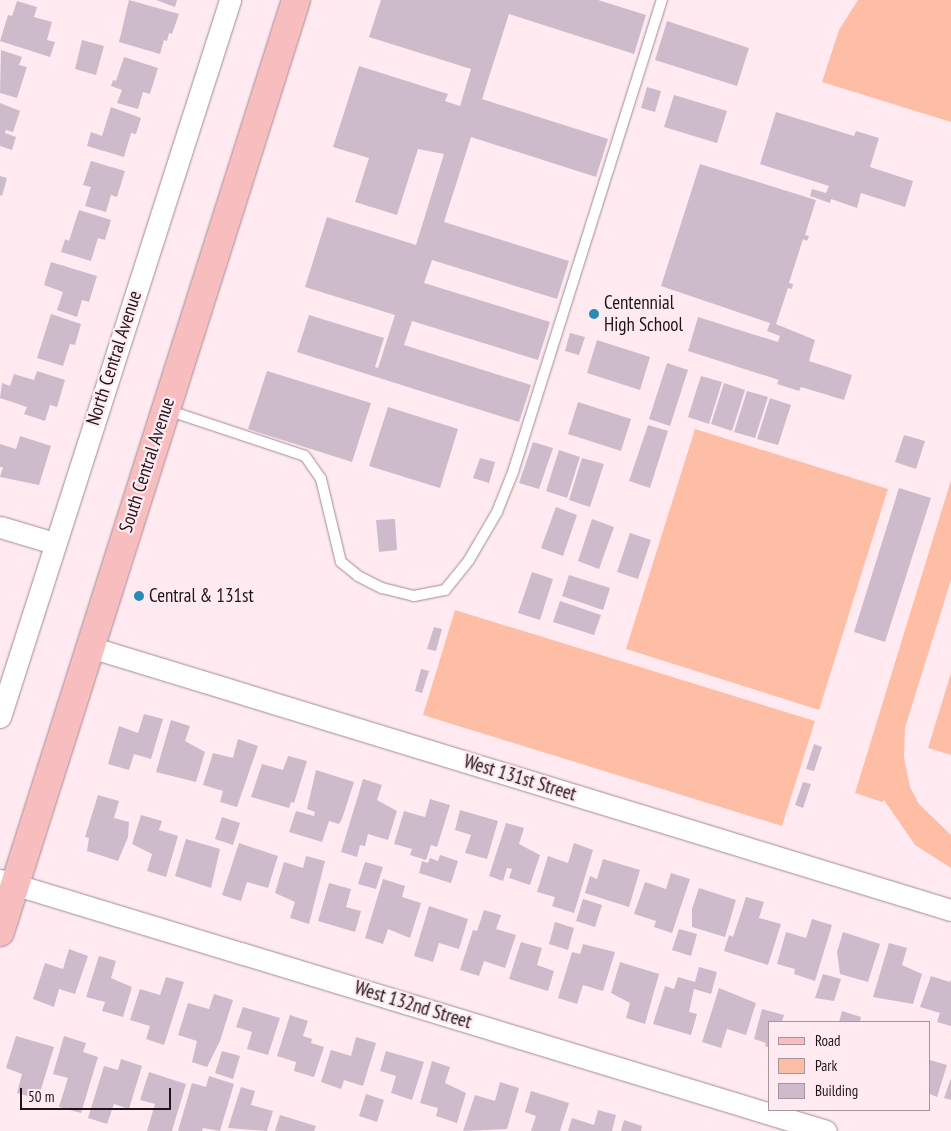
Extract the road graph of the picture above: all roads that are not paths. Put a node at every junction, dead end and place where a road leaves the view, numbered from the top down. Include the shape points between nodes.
1 (230, 0) edge
2 (296, 0) edge
3 (662, 0) edge
4 (165, 410) junction
5 (0, 527) edge
6 (54, 543) junction
7 (90, 647) junction
8 (0, 717) edge
9 (7, 882) edge
10 (951, 910) edge
11 (0, 932) edge
12 (826, 1131) edge

1 - 6 street, North Central Avenue
2 - 4 main road, South Central Avenue
3 - 4 lane via 513,472 497,512 445,590 414,596 382,588 358,576 341,562 321,479 305,456
4 - 7 main road, South Central Avenue
5 - 6 street
6 - 8 street, North Central Avenue
7 - 9 main road, South Central Avenue
7 - 10 street, West 131st Street
9 - 11 main road, South Central Avenue
9 - 12 street, West 132nd Street

